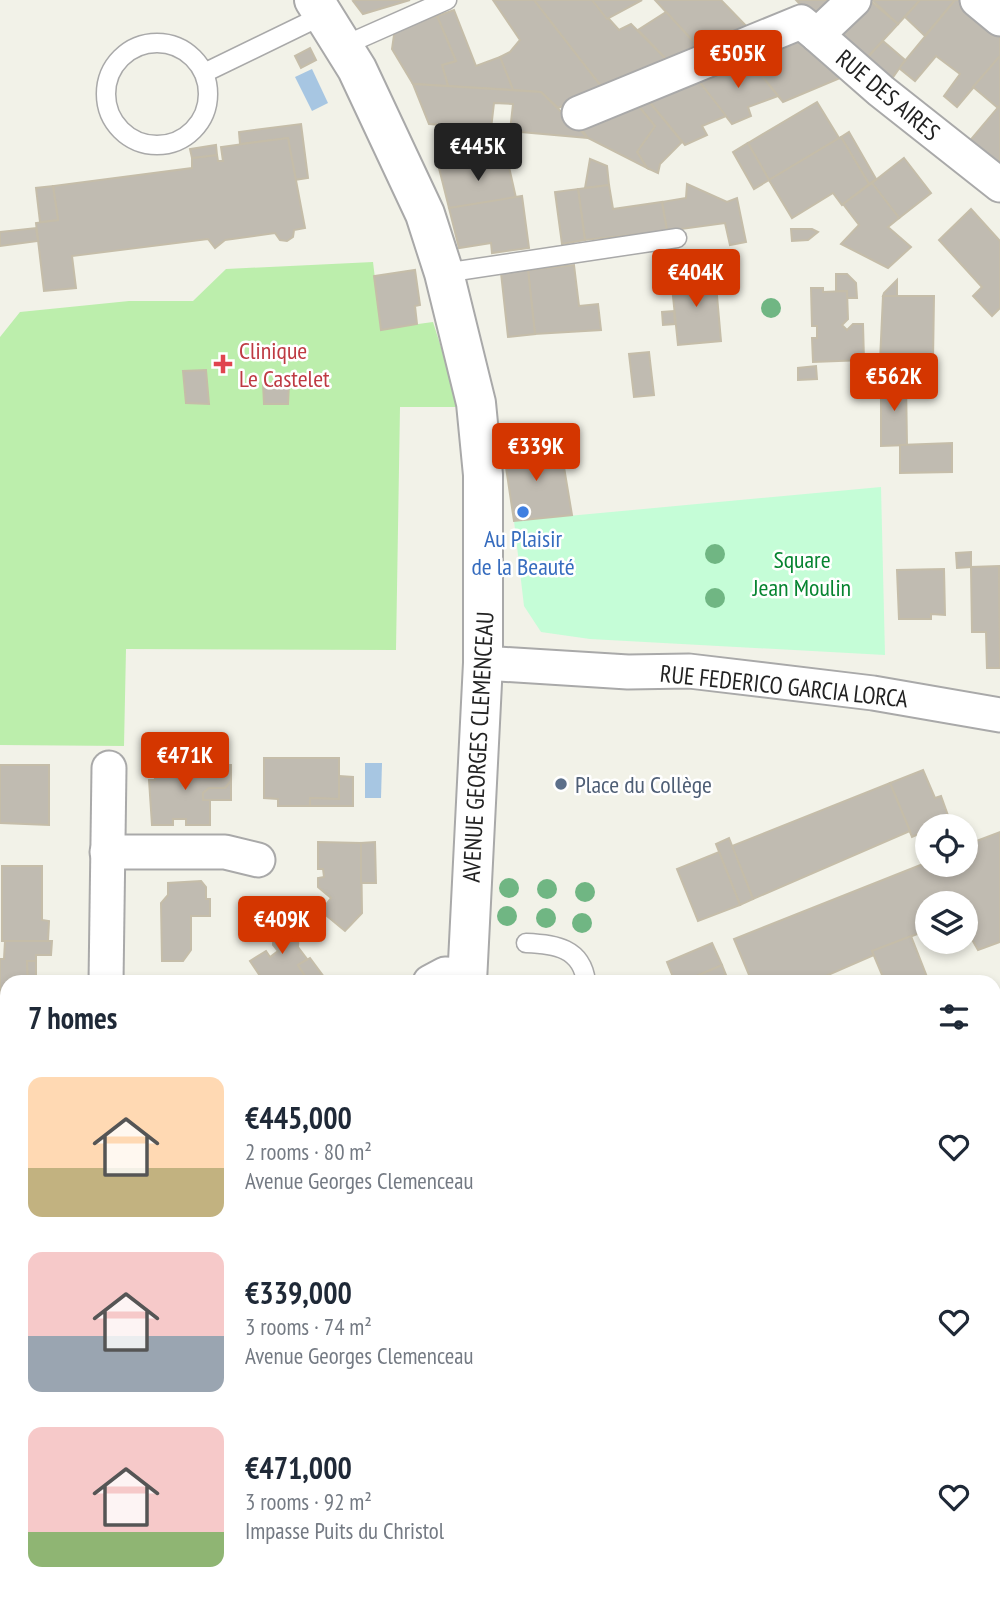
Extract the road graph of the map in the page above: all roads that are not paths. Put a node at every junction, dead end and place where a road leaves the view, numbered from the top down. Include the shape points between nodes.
1 (447, 0) edge
2 (854, 0) edge
3 (977, 0) edge
4 (317, 5) edge
5 (1000, 19) edge
6 (817, 35) junction
7 (343, 46) junction
8 (204, 72) junction
9 (579, 113) dead end
10 (1000, 185) edge
11 (677, 238) dead end
12 (444, 273) junction
13 (483, 663) junction
14 (1000, 715) edge
15 (109, 768) dead end
16 (107, 852) junction
17 (258, 860) dead end
18 (526, 943) dead end
19 (106, 975) edge
20 (467, 975) edge
21 (584, 975) edge

1 - 7 lane
2 - 6 street, RUE DES AIRES
3 - 5 street
4 - 7 street, AVENUE GEORGES CLEMENCEAU
4 - 8 lane via 309,22
6 - 9 street via 801,22
6 - 10 street, RUE DES AIRES
7 - 12 street, AVENUE GEORGES CLEMENCEAU via 425,214
8 - 8 lane via 180,48 156,44 133,49 120,59 108,80 108,104 114,120 124,133 154,145 187,136 206,107
11 - 12 lane
12 - 13 street, AVENUE GEORGES CLEMENCEAU via 476,403 483,475
13 - 14 street, RUE FEDERICO GARCIA LORCA via 689,671 873,693
13 - 20 street, AVENUE GEORGES CLEMENCEAU
15 - 16 street
16 - 17 street via 225,852
16 - 19 street
18 - 21 lane via 561,946 578,958

